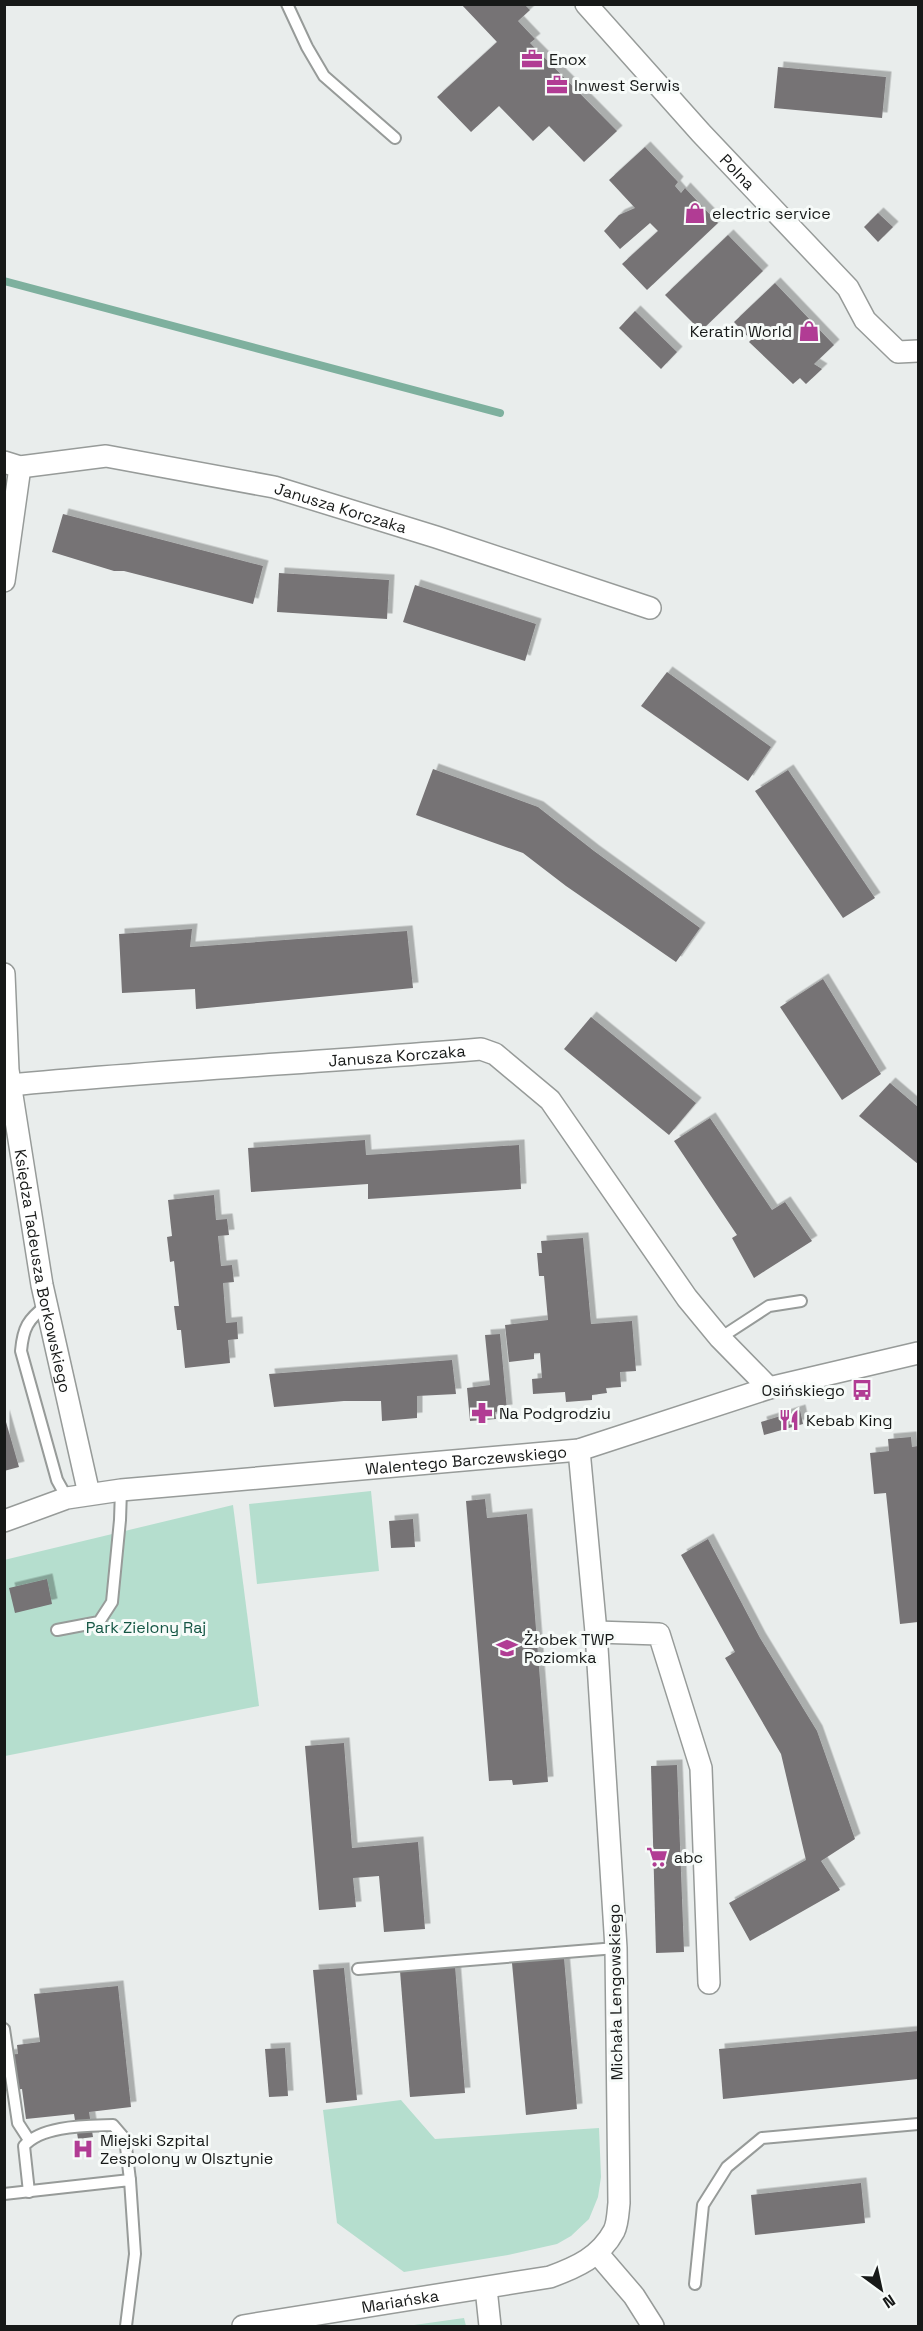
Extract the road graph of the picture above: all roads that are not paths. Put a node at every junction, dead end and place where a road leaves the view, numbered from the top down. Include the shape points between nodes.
1 (287, 4) edge
2 (586, 4) edge
3 (395, 138) dead end
4 (918, 351) edge
5 (12, 465) edge
6 (4, 581) edge
7 (650, 608) dead end
8 (4, 974) edge
9 (10, 1085) junction
10 (801, 1301) dead end
11 (46, 1306) junction
12 (720, 1338) junction
13 (918, 1353) edge
14 (769, 1388) junction
15 (579, 1450) junction
16 (121, 1490) junction
17 (89, 1494) junction
18 (67, 1498) junction
19 (4, 1521) edge
20 (57, 1630) dead end
21 (596, 1632) junction
22 (616, 1948) junction
23 (358, 1970) dead end
24 (708, 1983) dead end
25 (4, 2029) edge
26 (918, 2124) edge
27 (29, 2140) junction
28 (130, 2180) junction
29 (29, 2192) junction
30 (4, 2194) edge
31 (598, 2254) junction
32 (695, 2284) dead end
33 (486, 2288) junction
34 (327, 2320) edge
35 (126, 2326) edge
36 (243, 2326) edge
37 (490, 2326) edge
38 (653, 2326) edge

1 - 3 lane via 324,75
2 - 4 street, Polna via 848,288 865,320 898,352
5 - 6 street
5 - 7 street, Janusza Korczaka via 106,456 274,487
8 - 9 street, Księdza Tadeusza Borkowskiego
9 - 11 street, Księdza Tadeusza Borkowskiego
9 - 12 street, Janusza Korczaka via 481,1049 495,1054 550,1100 687,1298
10 - 12 lane via 770,1306
11 - 17 street, Księdza Tadeusza Borkowskiego
11 - 18 lane via 33,1315 23,1332 21,1351 57,1480
12 - 14 street, Janusza Korczaka
13 - 14 street, Walentego Barczewskiego
14 - 15 street, Walentego Barczewskiego
15 - 16 street, Walentego Barczewskiego
15 - 21 street, Michała Lengowskiego
16 - 17 street, Walentego Barczewskiego
16 - 20 lane via 112,1602 99,1622
17 - 18 street, Walentego Barczewskiego
18 - 19 street, Walentego Barczewskiego
21 - 22 street, Michała Lengowskiego
21 - 24 street via 659,1634 700,1768
22 - 23 lane
22 - 31 street, Michała Lengowskiego via 620,2203 615,2229
25 - 27 lane via 18,2123
26 - 32 lane via 762,2138 727,2167 703,2205
27 - 28 lane via 76,2127 113,2126 125,2139
27 - 29 lane via 24,2146
28 - 29 lane
28 - 35 lane via 135,2254
29 - 30 lane
31 - 33 street, Mariańska via 550,2277
31 - 38 street via 634,2296
33 - 34 street, Mariańska
33 - 37 street
34 - 36 street, Mariańska

